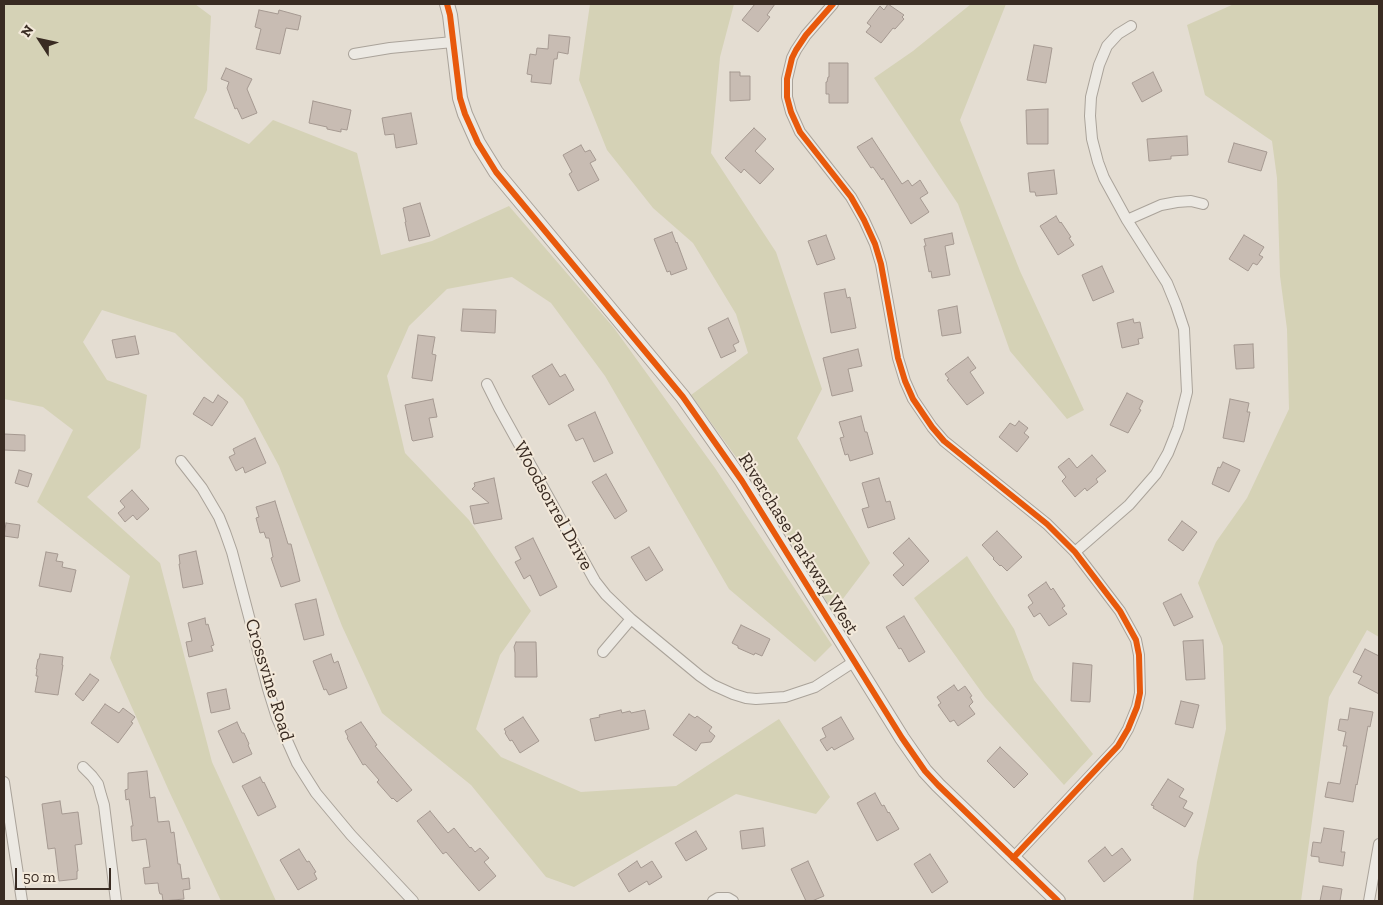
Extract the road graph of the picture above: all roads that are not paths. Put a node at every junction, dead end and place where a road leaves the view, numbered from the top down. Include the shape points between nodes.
1 (447, 4) edge
2 (833, 4) edge
3 (1131, 26) dead end
4 (453, 42) junction
5 (354, 54) dead end
6 (1203, 204) dead end
7 (1127, 220) junction
8 (487, 384) dead end
9 (181, 461) dead end
10 (1075, 552) junction
11 (631, 619) junction
12 (603, 652) dead end
13 (855, 661) junction
14 (82, 767) dead end
15 (4, 782) edge
16 (1379, 844) edge
17 (1013, 858) junction
18 (22, 901) edge
19 (116, 901) edge
20 (413, 901) edge
21 (713, 901) edge
22 (733, 901) edge
23 (1058, 901) edge
24 (1370, 901) edge

1 - 4 street, Riverchase Parkway West
2 - 10 street via 806,35 792,58 787,97 800,132 850,197 875,244 905,381 921,413 944,441 1047,524
3 - 7 street via 1107,46 1095,80 1090,116 1098,162
4 - 5 street
4 - 13 street, Riverchase Parkway West via 460,98 488,160 683,397 742,481
6 - 7 street via 1191,201 1161,205
7 - 10 street via 1167,283 1176,305 1184,329 1186,392 1178,428 1156,474 1129,505
8 - 11 street, Woodsorrel Drive via 595,581
9 - 20 street, Crossvine Road via 202,488 225,532 277,718 297,763 316,793
10 - 17 street via 1120,611 1136,640 1140,693 1128,729 1118,746
11 - 12 street
11 - 13 street, Woodsorrel Drive via 713,685 746,698 786,697 804,692
13 - 17 street, Riverchase Parkway West via 925,771
14 - 19 street via 98,784 104,806
15 - 18 street
16 - 24 street
17 - 23 street, Riverchase Parkway West
21 - 22 street via 728,898

